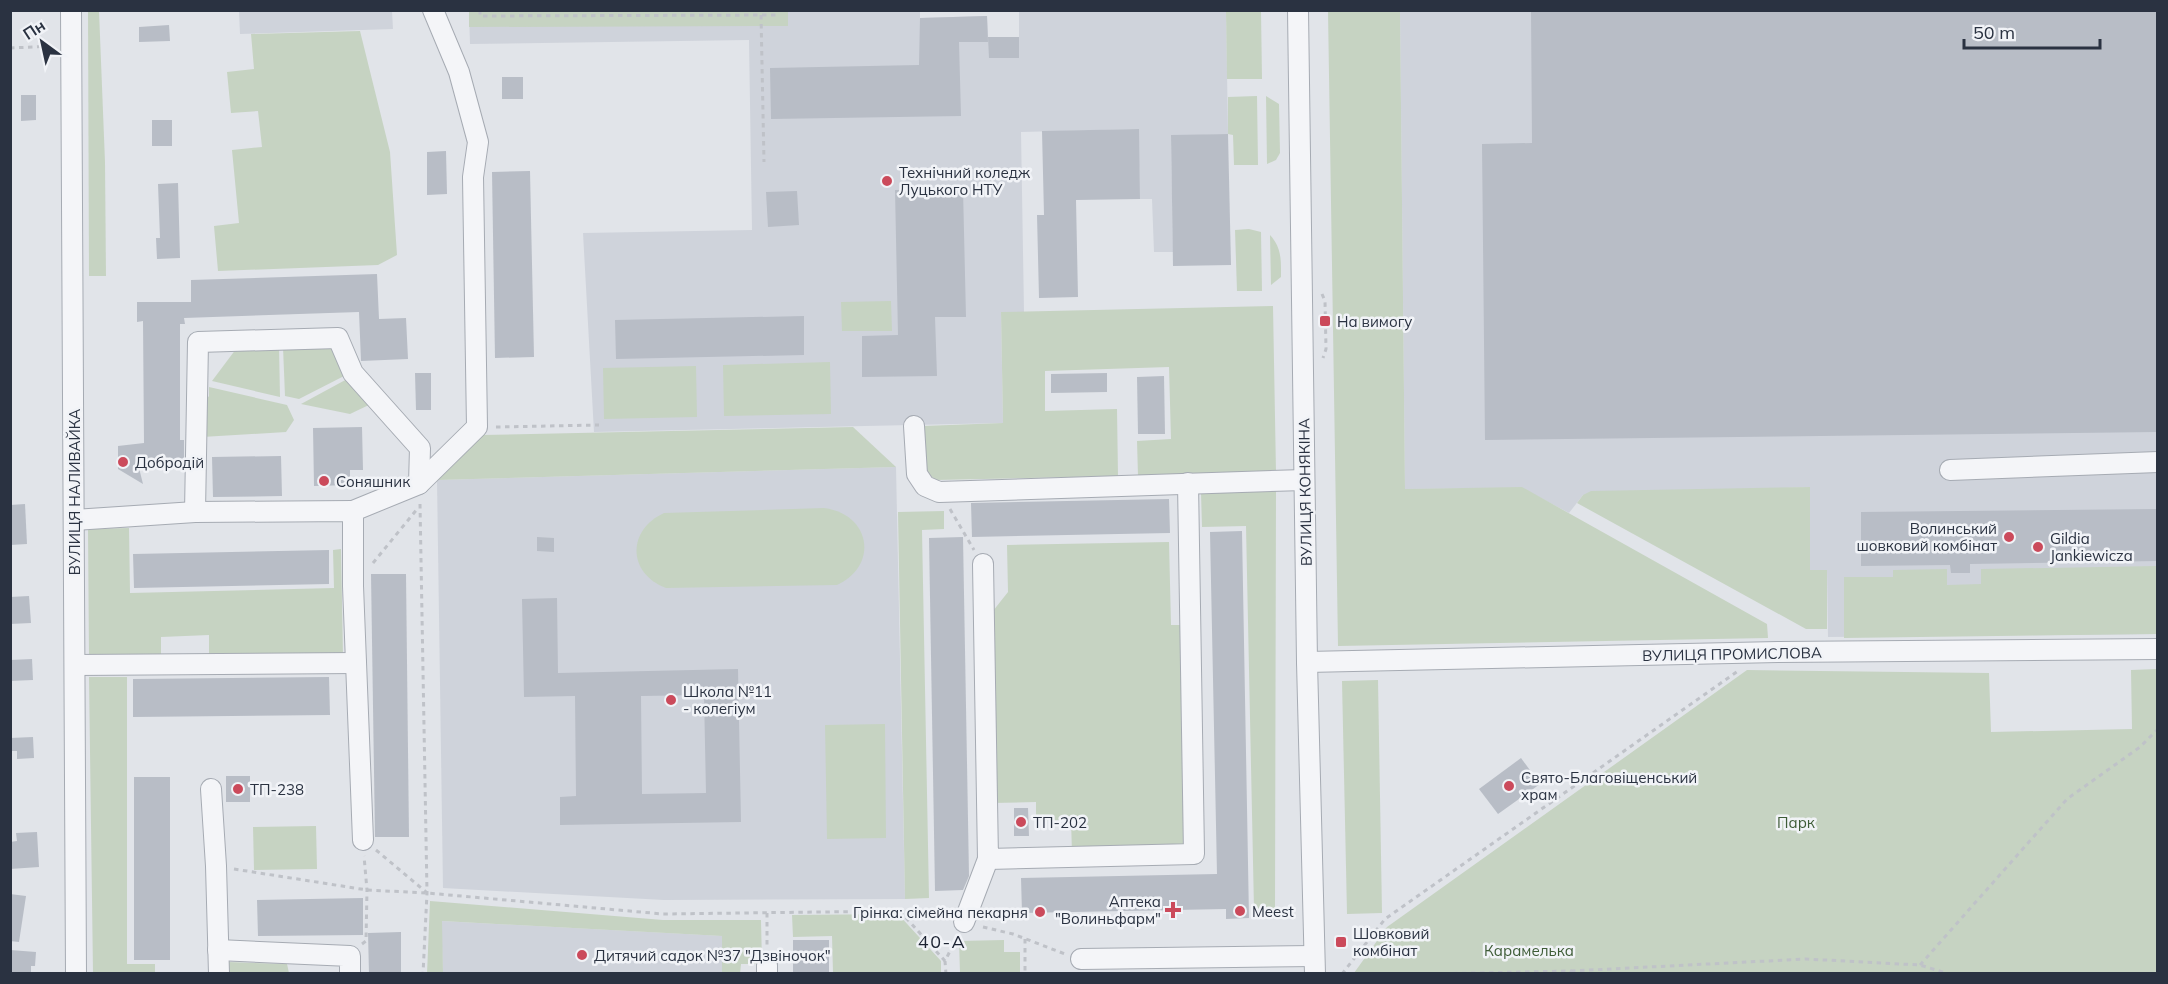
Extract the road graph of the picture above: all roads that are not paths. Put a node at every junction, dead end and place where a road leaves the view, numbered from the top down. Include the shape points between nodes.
1 (71, 10) edge
2 (433, 10) edge
3 (1298, 10) edge
4 (914, 426) dead end
5 (2157, 462) edge
6 (1950, 470) dead end
7 (1304, 480) junction
8 (1188, 483) junction
9 (419, 484) junction
10 (353, 511) junction
11 (195, 512) junction
12 (75, 520) junction
13 (982, 564) road end
14 (2157, 649) edge
15 (1307, 662) junction
16 (356, 663) junction
17 (75, 665) junction
18 (211, 789) dead end
19 (363, 840) road end
20 (988, 859) junction
21 (964, 922) road end
22 (218, 950) junction
23 (1080, 960) road end
24 (350, 965) edge
25 (1314, 965) edge
26 (76, 974) edge
27 (219, 974) edge

1 - 12 street, ВУЛИЦЯ НАЛИВАЙКА
2 - 9 street via 459,72 478,142 474,177 477,427
3 - 7 street, ВУЛИЦЯ КОНЯКІНА
4 - 8 street via 917,474 926,486 939,492
5 - 6 street
7 - 8 street
7 - 15 street, ВУЛИЦЯ КОНЯКІНА
8 - 20 street via 1194,854
9 - 10 street
9 - 11 street via 420,448 353,373 338,338 198,342
10 - 11 street
10 - 16 street
11 - 12 street
12 - 17 street, ВУЛИЦЯ НАЛИВАЙКА
13 - 20 street
14 - 15 street, ВУЛИЦЯ ПРОМИСЛОВА
15 - 25 street, ВУЛИЦЯ КОНЯКІНА
16 - 17 street
16 - 19 street
17 - 26 street, ВУЛИЦЯ НАЛИВАЙКА
18 - 22 street
20 - 21 street
22 - 24 street
22 - 27 street
23 - 25 street

